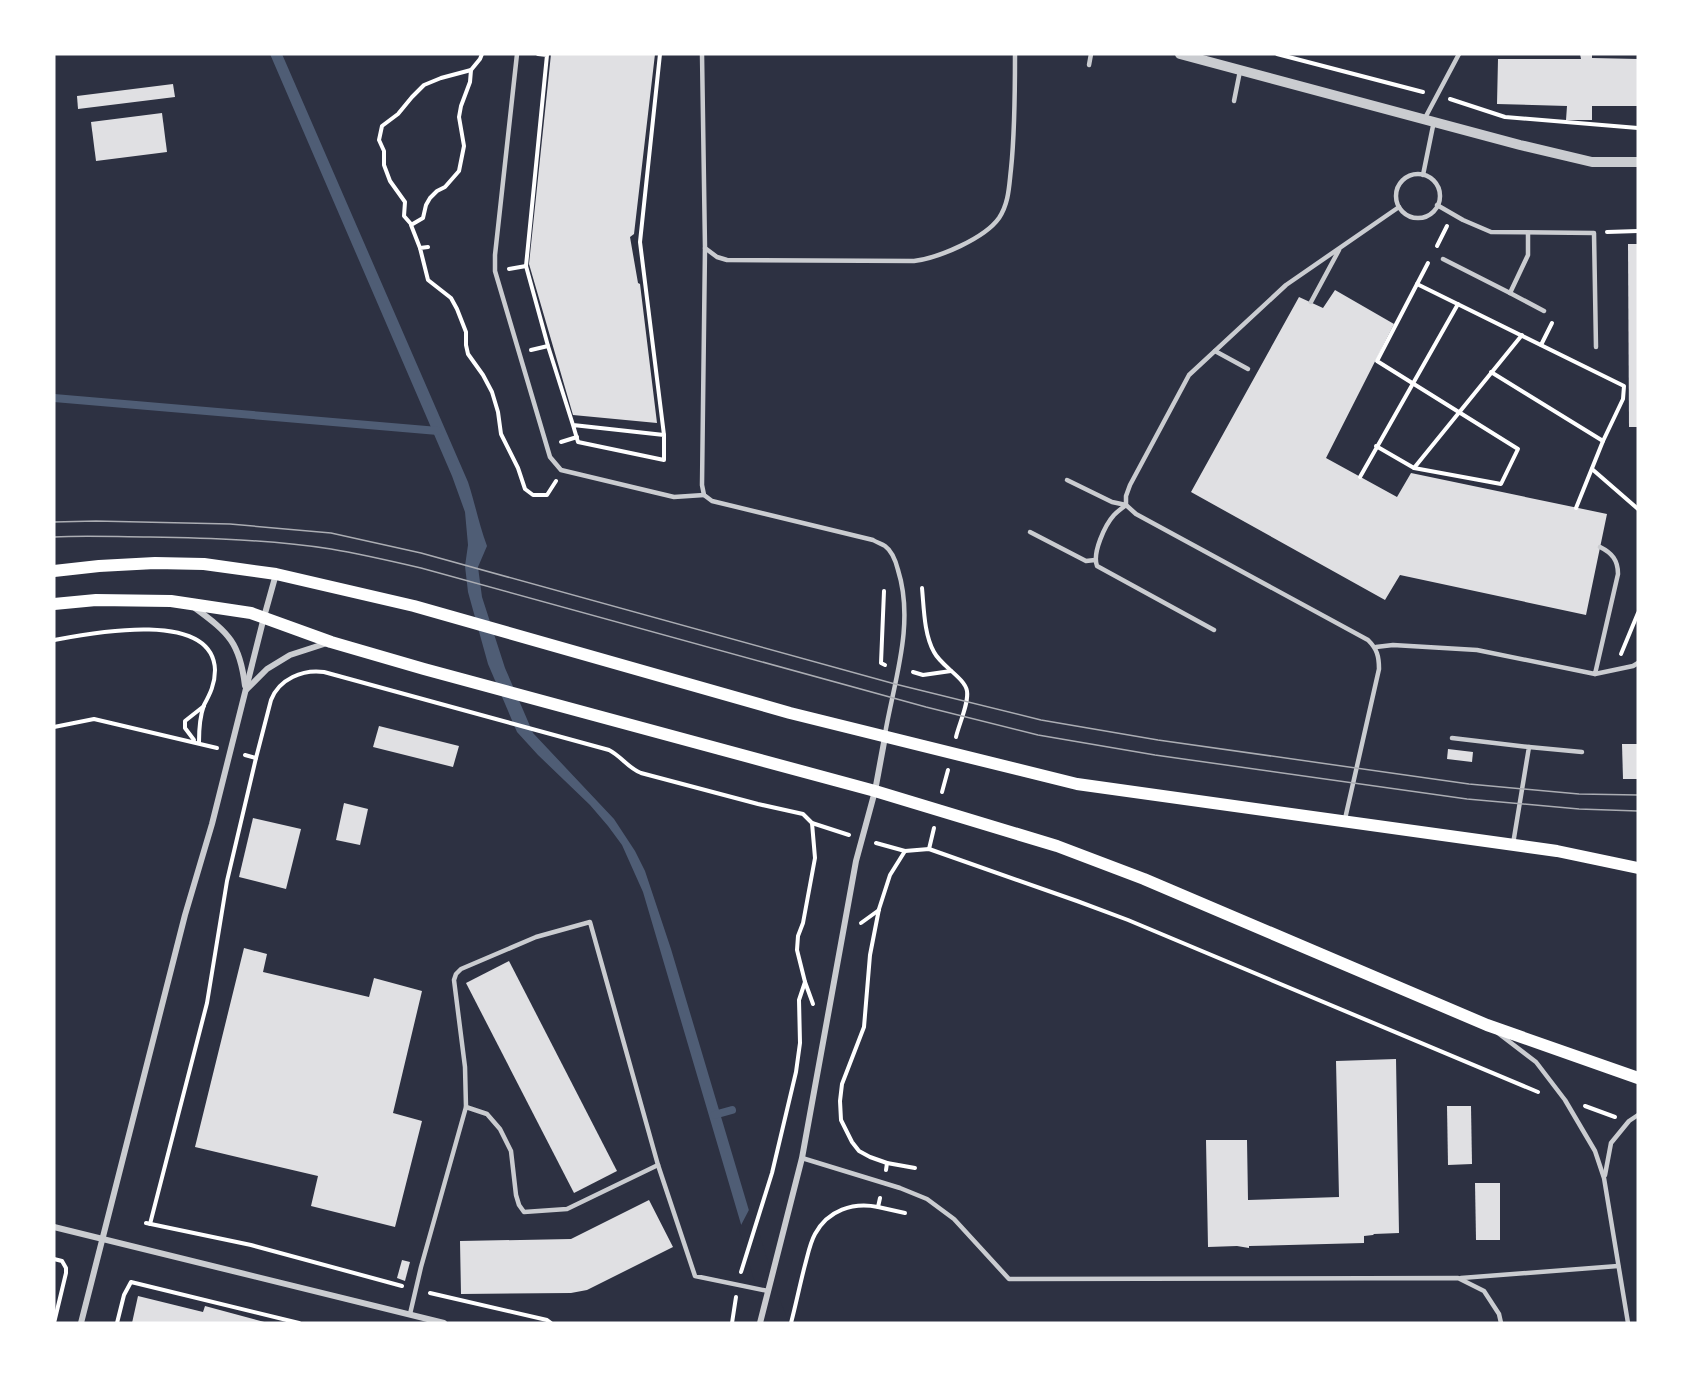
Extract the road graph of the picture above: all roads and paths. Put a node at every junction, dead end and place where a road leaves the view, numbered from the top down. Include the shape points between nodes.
1 (482, 54) edge
2 (517, 54) edge
3 (538, 54) edge
4 (660, 54) edge
5 (702, 54) edge
6 (1015, 54) edge
7 (1091, 54) edge
8 (1180, 54) edge
9 (1277, 54) edge
10 (1459, 54) edge
11 (1089, 65) dead end
12 (471, 70) junction
13 (1240, 70) junction
14 (1437, 95) junction
15 (1234, 101) dead end
16 (1429, 120) junction
17 (1638, 128) edge
18 (1638, 162) edge
19 (1423, 175) junction
20 (1437, 205) junction
21 (1399, 207) junction
22 (1453, 215) junction
23 (411, 225) junction
24 (1638, 231) edge
25 (1594, 232) junction
26 (1528, 233) junction
27 (1340, 247) junction
28 (420, 248) junction
29 (428, 248) dead end
30 (705, 248) junction
31 (1443, 259) dead end
32 (1417, 284) junction
33 (1510, 292) junction
34 (1311, 302) dead end
35 (1458, 304) junction
36 (1544, 311) dead end
37 (1522, 335) junction
38 (1596, 347) dead end
39 (1215, 351) junction
40 (1248, 369) dead end
41 (1491, 372) junction
42 (1412, 383) junction
43 (1459, 412) junction
44 (573, 425) junction
45 (663, 435) junction
46 (1603, 441) junction
47 (1376, 446) junction
48 (1414, 468) junction
49 (1592, 469) junction
50 (561, 470) junction
51 (1360, 477) dead end
52 (1067, 480) dead end
53 (704, 495) junction
54 (1126, 505) junction
55 (1576, 508) dead end
56 (1638, 509) edge
57 (1029, 532) dead end
58 (1600, 547) dead end
59 (1095, 560) junction
60 (54, 571) edge
61 (276, 574) junction
62 (922, 588) dead end
63 (189, 603) junction
64 (54, 604) edge
65 (1638, 613) edge
66 (264, 617) junction
67 (1214, 630) dead end
68 (54, 640) edge
69 (331, 642) junction
70 (1376, 647) junction
71 (1638, 663) edge
72 (1614, 670) junction
73 (1595, 674) junction
74 (246, 690) junction
75 (204, 705) junction
76 (54, 727) edge
77 (885, 737) junction
78 (1452, 738) dead end
79 (199, 742) junction
80 (213, 747) dead end
81 (1529, 747) junction
82 (1582, 752) dead end
83 (952, 753) junction
84 (247, 756) dead end
85 (256, 758) junction
86 (875, 791) junction
87 (937, 810) junction
88 (1345, 821) junction
89 (812, 823) junction
90 (862, 840) junction
91 (1513, 844) junction
92 (929, 849) junction
93 (906, 851) junction
94 (1638, 868) edge
95 (1487, 1025) junction
96 (1638, 1078) edge
97 (1545, 1094) dead end
98 (1579, 1103) dead end
99 (466, 1107) junction
100 (1638, 1114) edge
101 (1617, 1117) dead end
102 (802, 1158) junction
103 (887, 1162) junction
104 (658, 1165) junction
105 (915, 1168) dead end
106 (1604, 1178) junction
107 (883, 1182) junction
108 (878, 1207) junction
109 (905, 1214) dead end
110 (54, 1227) edge
111 (102, 1240) junction
112 (54, 1259) edge
113 (1618, 1266) junction
114 (739, 1277) dead end
115 (1458, 1278) junction
116 (416, 1290) junction
117 (768, 1291) junction
118 (410, 1314) junction
119 (425, 1321) edge
120 (760, 1322) edge
121 (54, 1323) edge
122 (81, 1323) edge
123 (117, 1323) edge
124 (299, 1323) edge
125 (444, 1323) edge
126 (551, 1323) edge
127 (791, 1323) edge
128 (1501, 1323) edge
129 (1628, 1323) edge

1 - 12 path
2 - 50 lane via 495,271 550,457
3 - 44 path via 547,55 526,266
4 - 45 path via 640,242
5 - 30 lane
6 - 30 lane via 1015,131 1008,199 991,228 948,253 914,261 727,260
7 - 11 lane
8 - 13 street
9 - 14 path
10 - 14 lane
12 - 23 path via 459,117 464,146 459,171 430,198 423,218
12 - 23 path via 424,85 382,126 379,140 384,165 405,202 404,216
13 - 15 lane
13 - 16 street
14 - 16 lane
14 - 17 path via 1505,117
16 - 18 street via 1592,162
16 - 19 lane
19 - 20 lane via 1435,182
19 - 21 lane via 1410,176 1399,184
20 - 21 lane via 1422,218 1407,215
20 - 22 lane
21 - 27 lane
22 - 26 lane via 1491,232
22 - 32 path
23 - 28 path
24 - 25 path
25 - 26 lane
25 - 38 lane
26 - 33 lane via 1528,255
27 - 34 lane
27 - 39 lane via 1286,285
28 - 29 path
28 - 50 path via 428,280 452,298 457,309 466,332 468,354 492,392 501,434 525,489 533,495 547,495
30 - 53 lane
31 - 33 lane
32 - 35 path
32 - 42 path via 1377,361
33 - 36 lane
35 - 37 path
35 - 42 path
37 - 41 path
37 - 46 path via 1624,386 1623,399
39 - 40 lane
39 - 54 lane via 1189,375 1130,485
41 - 43 path
41 - 46 path
42 - 43 path
42 - 47 path
43 - 48 path
43 - 48 path via 1518,450 1501,484
44 - 45 path
44 - 45 path via 578,442 664,460
46 - 49 path
47 - 48 path
47 - 51 path
49 - 55 path
49 - 56 path
50 - 53 lane via 674,497
52 - 54 lane
53 - 77 lane via 712,501 886,546 900,576 905,624
54 - 59 lane via 1113,516 1097,547
54 - 70 lane
57 - 59 lane via 1086,561
58 - 73 lane via 1615,558 1618,574
59 - 67 lane via 1097,566
60 - 61 main road via 165,563
61 - 66 street
61 - 77 main road via 414,606
62 - 83 path via 934,652 968,692
63 - 64 main road via 96,600
63 - 66 main road
63 - 74 street via 220,626 239,652
65 - 72 path
66 - 69 main road
66 - 74 street
68 - 75 path via 130,631 191,636 205,647 214,664 212,688
69 - 74 street via 290,655 267,669
69 - 86 main road
70 - 73 lane via 1477,650
70 - 88 lane via 1379,669
71 - 72 lane
72 - 73 lane
74 - 111 street
75 - 79 path
75 - 79 path via 185,721 187,731
76 - 79 path via 94,719
77 - 83 main road
77 - 86 street
78 - 81 lane
79 - 80 path
81 - 82 lane
81 - 91 lane
83 - 87 path
83 - 88 main road via 1077,784
84 - 85 path
85 - 89 path via 273,695 299,674 324,672 613,752 632,769 803,814
85 - 116 path via 227,880 207,1003 148,1224 251,1245
86 - 87 main road
86 - 90 street
87 - 92 path
87 - 95 main road via 1058,846 1144,879
88 - 91 main road
89 - 90 path
89 - 114 path via 815,858 797,950 805,982 800,1000 796,1072 772,1173
90 - 93 path
90 - 102 street
91 - 94 main road
92 - 93 path
92 - 97 path via 1128,920
93 - 103 path via 890,875 879,909 870,956 864,1027 842,1084 840,1101 842,1120 852,1142 859,1151
95 - 96 main road
95 - 106 lane via 1536,1062 1565,1100 1595,1151
98 - 101 path
99 - 104 lane via 487,1113 500,1129 511,1151 516,1195 524,1212 567,1209
99 - 104 lane via 456,974 536,937 590,922
99 - 116 lane
100 - 106 lane via 1611,1143
102 - 107 lane
102 - 117 street
103 - 105 path
103 - 107 path
104 - 117 lane via 694,1276
106 - 113 lane
107 - 108 path
107 - 115 lane via 927,1199 954,1219 1009,1280
108 - 109 path
108 - 127 path via 847,1207 815,1232
110 - 111 street
111 - 118 street
111 - 122 street
112 - 121 path via 62,1261 66,1273
113 - 115 lane
113 - 129 lane
115 - 128 lane via 1484,1291
116 - 118 lane
116 - 126 path
117 - 120 street
118 - 119 street
119 - 125 street
123 - 124 path via 131,1282

